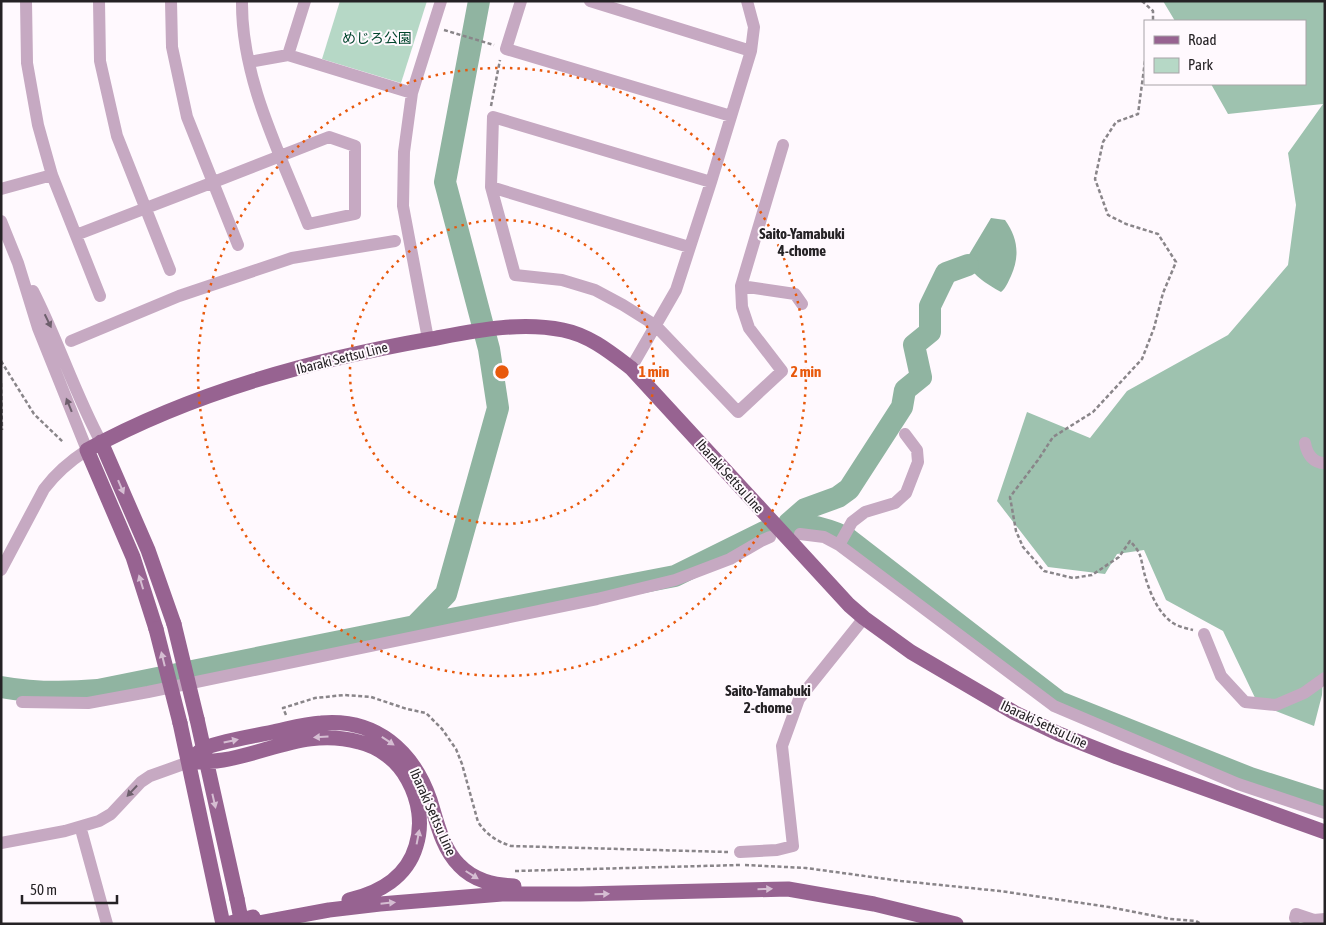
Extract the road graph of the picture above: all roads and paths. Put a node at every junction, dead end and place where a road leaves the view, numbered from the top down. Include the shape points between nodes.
1 (26, 1) edge
2 (99, 1) edge
3 (171, 1) edge
4 (242, 1) edge
5 (305, 1) edge
6 (441, 1) edge
7 (521, 1) edge
8 (590, 1) edge
9 (747, 1) edge
10 (1142, 1) edge
11 (1153, 20) edge
12 (445, 30) dead end
13 (506, 49) junction
14 (750, 51) junction
15 (288, 54) junction
16 (249, 62) junction
17 (498, 66) dead end
18 (1144, 69) edge
19 (412, 93) junction
20 (490, 108) dead end
21 (731, 116) junction
22 (783, 145) dead end
23 (281, 156) junction
24 (52, 175) junction
25 (213, 182) junction
26 (712, 182) junction
27 (491, 187) junction
28 (1, 189) edge
29 (145, 209) junction
30 (1, 221) edge
31 (76, 235) junction
32 (395, 242) dead end
33 (238, 245) dead end
34 (689, 247) junction
35 (18, 262) junction
36 (170, 270) dead end
37 (741, 286) junction
38 (100, 296) dead end
39 (802, 304) dead end
40 (655, 325) junction
41 (428, 339) junction
42 (71, 341) dead end
43 (1, 360) edge
44 (631, 368) junction
45 (1, 384) edge
46 (2, 430) edge
47 (905, 434) dead end
48 (63, 442) dead end
49 (101, 442) junction
50 (1305, 443) dead end
51 (86, 450) junction
52 (1325, 463) edge
53 (800, 534) dead end
54 (770, 537) dead end
55 (840, 545) junction
56 (1, 570) edge
57 (864, 618) junction
58 (1204, 634) joint
59 (1325, 678) edge
60 (22, 702) dead end
61 (294, 715) dead end
62 (205, 755) junction
63 (189, 762) junction
64 (1325, 813) edge
65 (1325, 832) edge
66 (82, 833) dead end
67 (1, 843) edge
68 (740, 852) joint
69 (512, 872) dead end
70 (580, 894) junction
71 (1295, 918) dead end
72 (1325, 919) edge
73 (107, 924) edge
74 (223, 924) edge
75 (228, 924) edge
76 (242, 924) edge
77 (253, 924) edge
78 (956, 924) edge
79 (1201, 924) edge

1 - 24 street via 27,63 38,125
2 - 29 street via 100,61 106,89 117,136
3 - 25 street via 172,47 188,117
4 - 16 street
5 - 15 street
6 - 19 street
7 - 13 street
8 - 14 street
9 - 14 street via 754,27
10 - 11 path via 1153,11
12 - 13 path
13 - 21 street
14 - 21 street
15 - 16 street
15 - 19 street
16 - 23 street via 261,106
17 - 20 path
18 - 58 path via 1138,114 1116,122 1103,142 1095,179 1108,215 1158,234 1176,262 1142,359 1093,412 1053,437 1010,496 1019,539 1044,571 1073,578 1092,575 1120,557 1130,541 1140,552 1144,574 1157,605 1169,621
19 - 41 street via 404,152 403,206
21 - 26 street
22 - 37 street
23 - 23 street via 329,137 355,146 355,214 308,224
23 - 25 street
24 - 28 street
24 - 31 street
25 - 29 street
25 - 33 street
26 - 27 street via 493,117
26 - 34 street
27 - 34 street
27 - 40 street via 515,275 562,280 595,290
29 - 31 street
29 - 36 street
30 - 35 street
31 - 38 street
32 - 42 street via 292,258 179,296
34 - 40 street via 676,290
35 -> 49 street via 49,323
51 -> 35 street via 38,328
37 - 39 street via 795,294
37 - 40 street via 742,307 749,328 782,371 738,412
40 - 44 street
41 - 44 main road, Ibaraki Settsu Line via 510,326 564,330 584,336
41 - 49 main road, Ibaraki Settsu Line via 315,363 218,392
43 - 48 path via 34,414
44 - 57 main road, Ibaraki Settsu Line
45 - 46 path
47 - 55 street via 917,450 918,462 906,493 895,503 865,512 852,522
49 - 51 main road, Ibaraki Settsu Line
49 -> 62 main road, bridge via 148,550 174,624
50 - 52 street via 1311,458
51 - 56 street via 48,483
63 -> 51 main road, bridge via 156,629 133,557
53 - 55 street via 824,537
54 - 60 street via 730,559 675,580 597,599 88,703
55 - 64 street via 1054,706 1238,784
57 - 65 main road, Ibaraki Settsu Line via 911,652 1015,713 1059,734
57 - 68 street via 799,699 782,746 794,846
58 - 59 street via 1220,676 1245,702 1276,705 1304,693
61 - 68 path via 286,717 284,708 315,698 344,695 371,697 426,713 456,749 478,822 496,841 511,846
62 - 63 main road, Ibaraki Settsu Line
62 -> 70 main road, Ibaraki Settsu Line via 320,723 366,729 393,744 412,762 424,785 443,841 464,870 495,884 551,887
75 -> 62 main road, Ibaraki Settsu Line via 352,899 380,889 402,873 412,858 420,818 414,792 402,770 377,748 356,740 326,737 293,741 223,760
62 -> 76 main road, bridge
63 -> 67 street via 150,776 111,814 99,821
63 - 74 main road
66 - 73 street
69 - 79 path via 742,865 806,868 1109,906
77 -> 70 main road, Ibaraki Settsu Line via 329,910 422,899
70 -> 78 main road, Ibaraki Settsu Line via 788,889 874,904
71 - 72 street via 1296,914 1314,920

